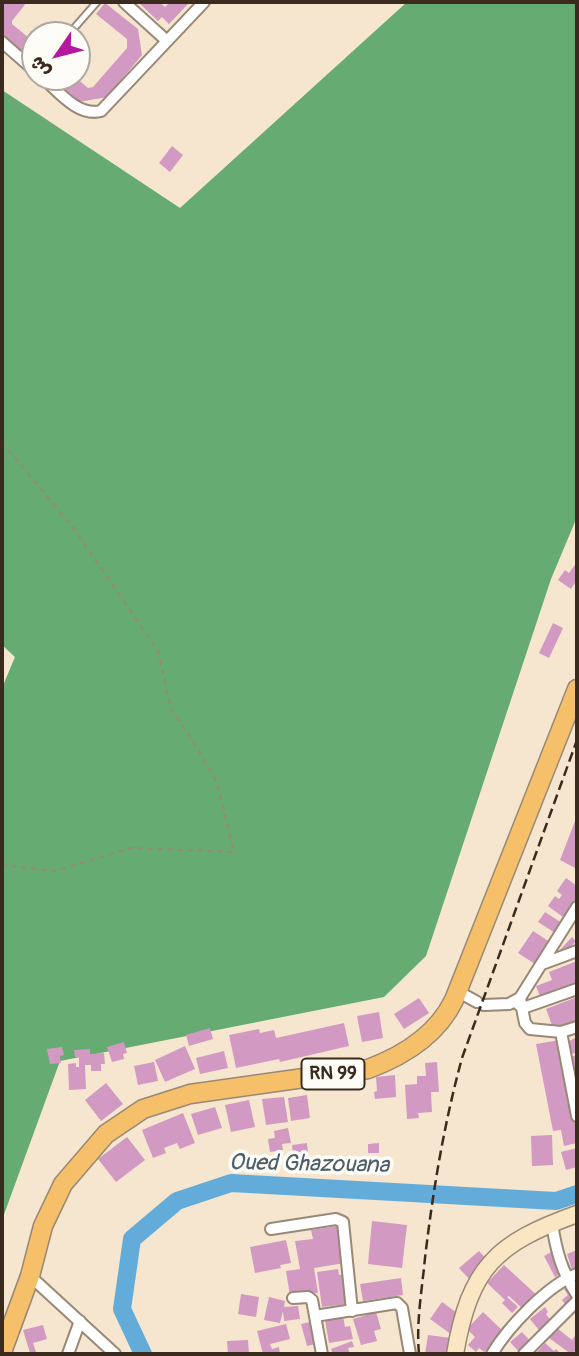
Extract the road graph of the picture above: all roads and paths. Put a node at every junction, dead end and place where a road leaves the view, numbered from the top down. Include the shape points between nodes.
1 (97, 2) edge
2 (124, 2) edge
3 (204, 2) edge
4 (80, 21) edge
5 (167, 40) junction
6 (2, 42) edge
7 (21, 59) edge
8 (59, 91) edge
9 (2, 442) edge
10 (577, 689) edge
11 (2, 865) edge
12 (577, 907) edge
13 (574, 920) edge
14 (577, 951) edge
15 (542, 964) junction
16 (577, 989) edge
17 (457, 991) junction
18 (519, 1002) junction
19 (577, 1027) edge
20 (561, 1032) junction
21 (577, 1116) edge
22 (577, 1214) edge
23 (552, 1223) junction
24 (271, 1229) dead end
25 (577, 1273) edge
26 (30, 1276) junction
27 (566, 1278) junction
28 (577, 1295) edge
29 (293, 1298) dead end
30 (577, 1301) edge
31 (352, 1311) junction
32 (315, 1316) junction
33 (80, 1321) junction
34 (2, 1352) edge
35 (68, 1354) edge
36 (115, 1354) edge
37 (322, 1354) edge
38 (410, 1354) edge
39 (455, 1354) edge
40 (492, 1354) edge
41 (524, 1354) edge

1 - 4 lane
2 - 5 street
3 - 5 street
5 - 8 street via 97,112 80,109
6 - 7 street
9 - 11 path via 74,529 158,651 171,709 217,783 234,852 131,848 55,872
10 - 17 main road, RN 99
12 - 13 street
13 - 15 street
14 - 15 street
15 - 18 street
16 - 18 street
17 - 18 street via 481,1004
17 - 26 main road, RN 99 via 434,1029 393,1060 368,1069 190,1094 125,1121 106,1134 63,1184 43,1226
18 - 20 street via 530,1029
19 - 20 street
20 - 21 street
22 - 23 main road
23 - 27 street
23 - 39 main road via 514,1241 483,1273 472,1293
24 - 31 street via 336,1219 343,1223
25 - 27 street
26 - 33 street
26 - 34 main road, RN 99
27 - 28 street
27 - 40 street via 531,1308
29 - 32 street via 311,1298
30 - 41 street
31 - 32 street
31 - 38 street via 399,1304
32 - 37 street
33 - 35 street
33 - 36 street

